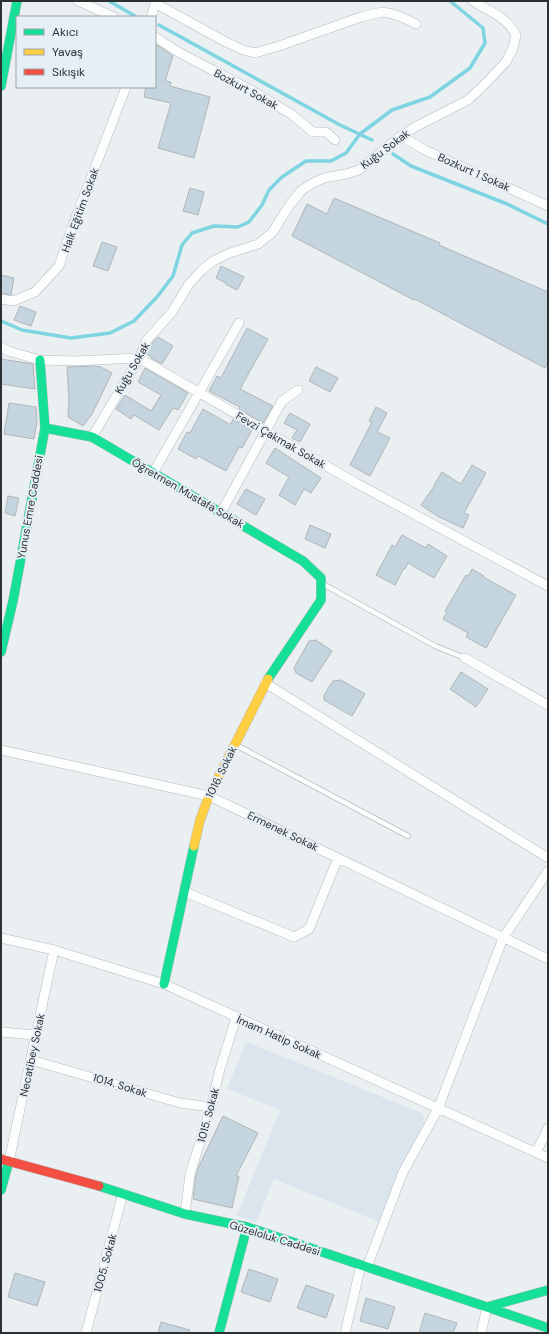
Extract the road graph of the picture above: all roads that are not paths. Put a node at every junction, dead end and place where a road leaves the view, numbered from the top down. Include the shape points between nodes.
1 (18, 1) edge
2 (78, 1) edge
3 (473, 1) edge
4 (156, 2) edge
5 (112, 16) edge
6 (151, 16) edge
7 (416, 24) dead end
8 (156, 38) edge
9 (1, 86) edge
10 (126, 88) edge
11 (401, 136) junction
12 (335, 140) dead end
13 (548, 206) edge
14 (1, 299) edge
15 (239, 323) dead end
16 (1, 347) edge
17 (138, 358) junction
18 (40, 360) junction
19 (298, 390) dead end
20 (199, 393) junction
21 (45, 428) junction
22 (265, 430) junction
23 (92, 437) junction
24 (153, 473) junction
25 (221, 512) junction
26 (321, 581) junction
27 (548, 586) edge
28 (1, 652) edge
29 (465, 658) joint
30 (264, 683) junction
31 (548, 705) edge
32 (234, 744) junction
33 (1, 750) edge
34 (209, 796) junction
35 (408, 836) dead end
36 (338, 858) junction
37 (548, 858) edge
38 (548, 871) edge
39 (185, 892) junction
40 (1, 938) edge
41 (503, 938) junction
42 (54, 950) junction
43 (548, 959) edge
44 (164, 984) junction
45 (236, 1018) junction
46 (1, 1032) edge
47 (36, 1035) junction
48 (31, 1060) junction
49 (210, 1107) junction
50 (438, 1109) junction
51 (548, 1128) edge
52 (536, 1153) junction
53 (548, 1158) edge
54 (5, 1160) edge
55 (1, 1190) edge
56 (123, 1193) junction
57 (185, 1214) junction
58 (247, 1227) junction
59 (364, 1266) junction
60 (548, 1290) edge
61 (487, 1307) junction
62 (547, 1329) edge
63 (86, 1333) edge
64 (219, 1333) edge
65 (344, 1333) edge
66 (481, 1333) edge

1 - 9 main road
2 - 5 street
3 - 11 street, Kuğu Sokak via 503,18 516,35 506,62 468,100
4 - 6 street
4 - 7 street via 224,41 255,53 382,12
8 - 12 street, Bozkurt Sokak via 251,90 291,114 314,132 326,132
10 - 14 street, Halk Eğitim Sokak via 59,266 35,292 13,302
11 - 13 street, Bozkurt 1 Sokak via 425,150
11 - 17 street, Kuğu Sokak via 359,170 324,178 302,190 272,233 258,244 230,253 202,270 172,312 147,340
15 - 20 street
16 - 18 street
17 - 18 street
17 - 20 street, Fevzi Çakmak Sokak
17 - 23 street, Kuğu Sokak
18 - 21 main road, Yunus Emre Caddesi
19 - 22 street via 282,401
20 - 22 street, Fevzi Çakmak Sokak
20 - 24 street
21 - 23 main road, Öğretmen Mustafa Sokak
21 - 28 main road, Yunus Emre Caddesi
22 - 25 street
22 - 27 street, Fevzi Çakmak Sokak
23 - 24 main road, Öğretmen Mustafa Sokak
24 - 25 main road, Öğretmen Mustafa Sokak
25 - 26 main road, Öğretmen Mustafa Sokak via 303,561
26 - 29 lane via 435,646
26 - 30 main road, 1016. Sokak via 321,600
29 - 31 street
30 - 32 main road, 1016. Sokak
30 - 37 street
32 - 34 main road, 1016. Sokak
32 - 35 lane
33 - 34 street, Ermenek Sokak
34 - 36 street, Ermenek Sokak
34 - 39 main road, 1016. Sokak via 200,820
36 - 39 street via 310,929 294,937
36 - 41 street, Ermenek Sokak
38 - 41 street
39 - 44 main road, 1016. Sokak
40 - 42 street, İmam Hatip Sokak
41 - 43 street, Ermenek Sokak
41 - 50 street
42 - 44 street, İmam Hatip Sokak
42 - 47 street, Necatibey Sokak
44 - 45 street, İmam Hatip Sokak
45 - 49 street, 1015. Sokak
45 - 50 street, İmam Hatip Sokak
46 - 47 street
47 - 48 street, Necatibey Sokak
48 - 49 street, 1014. Sokak via 180,1103
48 - 54 street, Necatibey Sokak
49 - 57 street, 1015. Sokak via 190,1174
50 - 52 street, İmam Hatip Sokak
50 - 59 street via 403,1172
51 - 52 street
52 - 53 street, İmam Hatip Sokak
54 - 55 main road
54 - 56 main road, Güzeloluk Caddesi
56 - 57 main road, Güzeloluk Caddesi
56 - 63 street, 1005. Sokak
57 - 58 main road, Güzeloluk Caddesi
58 - 59 main road, Güzeloluk Caddesi
58 - 64 main road
59 - 61 main road, Güzeloluk Caddesi
59 - 65 street
60 - 61 main road
61 - 62 main road, Güzeloluk Caddesi
61 - 66 street

